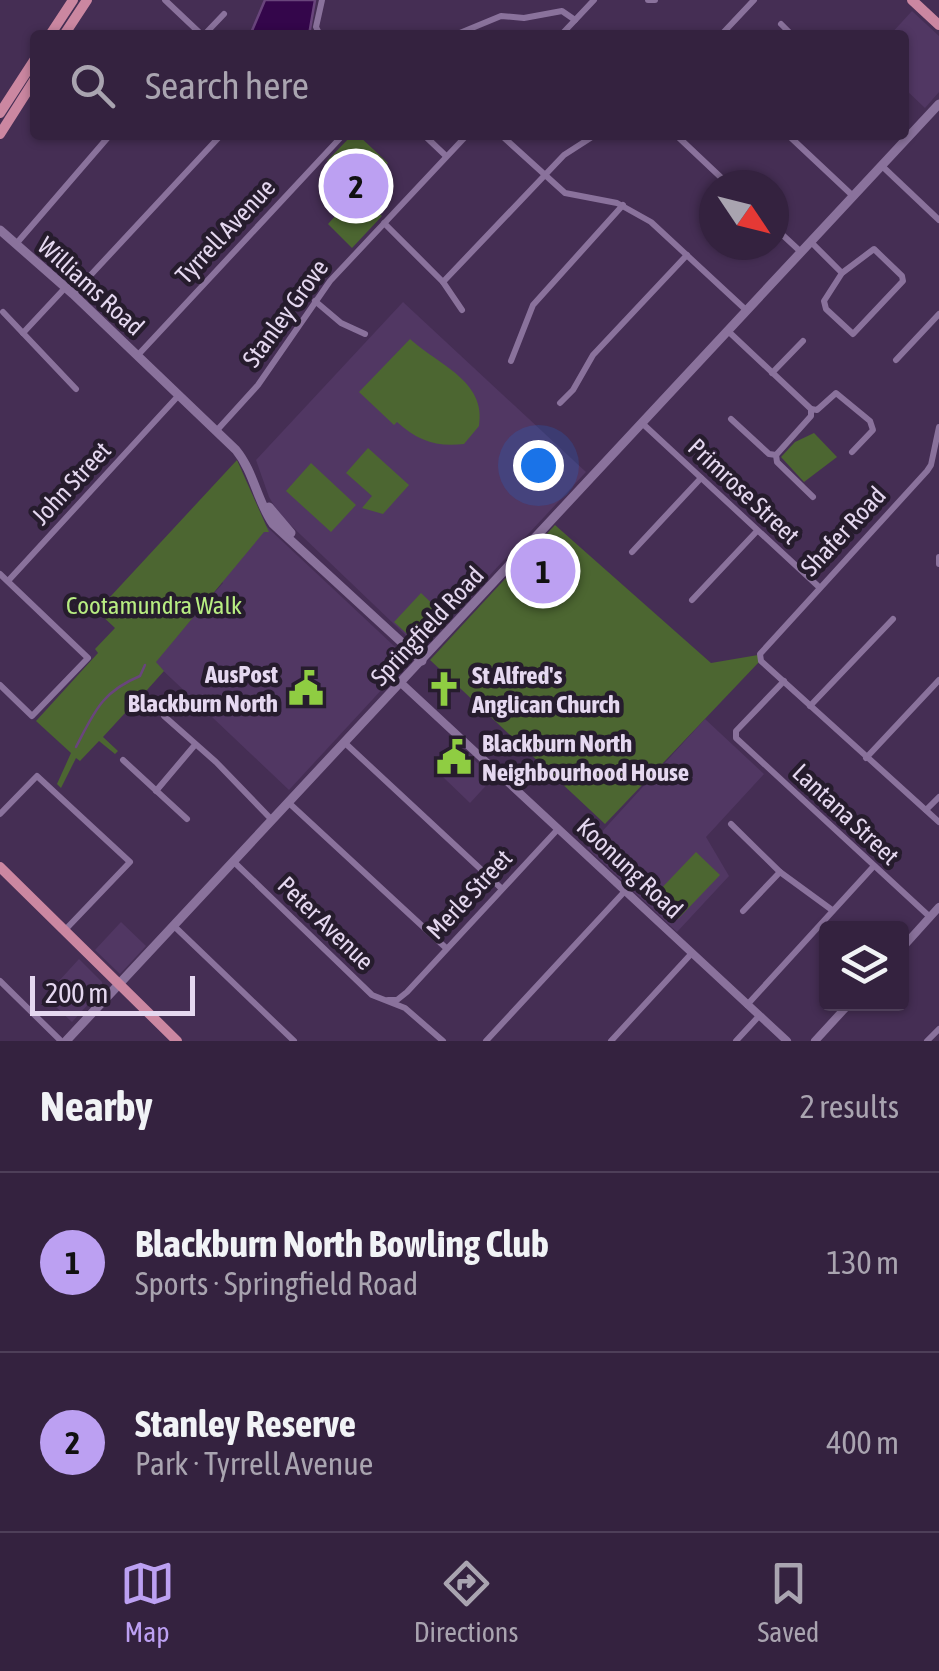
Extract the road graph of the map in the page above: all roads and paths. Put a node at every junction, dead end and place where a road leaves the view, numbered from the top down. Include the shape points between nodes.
1 (73, 0) edge
2 (86, 0) edge
3 (165, 0) edge
4 (322, 0) edge
5 (594, 0) edge
6 (754, 0) edge
7 (912, 0) edge
8 (224, 14) dead end
9 (576, 20) junction
10 (781, 24) dead end
11 (939, 25) edge
12 (53, 30) edge
13 (67, 30) edge
14 (198, 30) edge
15 (208, 30) edge
16 (318, 30) edge
17 (466, 30) edge
18 (566, 30) edge
19 (725, 30) edge
20 (787, 30) edge
21 (30, 67) edge
22 (30, 88) edge
23 (939, 104) edge
24 (0, 113) edge
25 (909, 132) edge
26 (0, 134) edge
27 (106, 140) edge
28 (216, 140) edge
29 (338, 140) edge
30 (429, 140) edge
31 (462, 140) edge
32 (506, 140) edge
33 (583, 140) edge
34 (681, 140) edge
35 (793, 140) edge
36 (901, 140) edge
37 (446, 156) junction
38 (882, 166) junction
39 (713, 170) edge
40 (544, 176) junction
41 (854, 196) junction
42 (624, 206) junction
43 (937, 215) edge
44 (384, 223) junction
45 (0, 230) edge
46 (789, 241) edge
47 (812, 242) junction
48 (16, 244) junction
49 (802, 253) junction
50 (687, 255) junction
51 (842, 273) junction
52 (443, 282) junction
53 (68, 292) junction
54 (315, 301) junction
55 (462, 310) dead end
56 (748, 311) junction
57 (3, 312) dead end
58 (939, 314) edge
59 (728, 332) junction
60 (23, 333) junction
61 (365, 334) dead end
62 (803, 341) dead end
63 (138, 355) junction
64 (511, 360) dead end
65 (896, 360) dead end
66 (772, 374) junction
67 (76, 388) dead end
68 (178, 393) junction
69 (560, 404) dead end
70 (811, 409) junction
71 (732, 419) dead end
72 (643, 424) junction
73 (939, 428) edge
74 (225, 437) junction
75 (852, 452) dead end
76 (776, 455) junction
77 (701, 478) junction
78 (813, 497) dead end
79 (757, 530) junction
80 (632, 552) dead end
81 (0, 574) edge
82 (8, 581) junction
83 (819, 586) junction
84 (692, 600) dead end
85 (892, 619) dead end
86 (422, 661) junction
87 (939, 680) edge
88 (784, 681) junction
89 (401, 683) junction
90 (0, 684) edge
91 (810, 706) junction
92 (164, 716) dead end
93 (345, 743) junction
94 (194, 746) junction
95 (866, 758) junction
96 (123, 760) dead end
97 (156, 791) junction
98 (939, 797) edge
99 (289, 803) junction
100 (926, 810) junction
101 (0, 814) edge
102 (187, 819) dead end
103 (273, 820) junction
104 (939, 822) edge
105 (731, 824) dead end
106 (558, 829) junction
107 (234, 862) junction
108 (0, 867) edge
109 (873, 867) junction
110 (780, 872) junction
111 (502, 888) junction
112 (625, 891) junction
113 (939, 908) edge
114 (744, 911) dead end
115 (833, 911) junction
116 (930, 917) junction
117 (174, 926) junction
118 (64, 931) junction
119 (909, 940) edge
120 (446, 948) junction
121 (692, 953) junction
122 (0, 982) edge
123 (119, 984) junction
124 (410, 988) junction
125 (387, 1000) junction
126 (748, 1005) junction
127 (843, 1011) edge
128 (416, 1016) junction
129 (759, 1016) junction
130 (939, 1028) edge
131 (64, 1041) edge
132 (177, 1041) edge
133 (294, 1041) edge
134 (443, 1041) edge
135 (486, 1041) edge
136 (611, 1041) edge
137 (736, 1041) edge
138 (787, 1041) edge
139 (814, 1041) edge
140 (927, 1041) edge

1 - 12 main road
2 - 13 main road
3 - 14 street
4 - 16 street
5 - 9 street
6 - 19 street
7 - 11 main road
8 - 15 street
9 - 17 street via 562,11 500,16
9 - 18 street
10 - 20 street
21 - 24 main road
22 - 26 main road
23 - 25 main road, Springfield Road
27 - 48 street
28 - 53 street
29 - 63 street, Tyrrell Avenue
30 - 37 street
31 - 37 street, Stanley Grove
32 - 40 street
33 - 40 street
34 - 39 street
35 - 41 street
36 - 38 main road, Springfield Road
37 - 44 street, Stanley Grove
38 - 41 main road, Springfield Road
38 - 43 street
40 - 42 street via 566,193
40 - 52 street
41 - 47 main road, Springfield Road
42 - 50 street
42 - 64 street via 533,306
44 - 52 street
44 - 54 street, Stanley Grove
45 - 48 main road, Williams Road
46 - 49 street
47 - 49 main road, Springfield Road
47 - 51 street
48 - 53 main road, Williams Road
49 - 56 main road, Springfield Road
50 - 56 street
50 - 69 street via 593,355
51 - 51 street via 874,249 902,276 853,334 824,301
52 - 55 street
53 - 60 street
53 - 63 main road, Williams Road
54 - 61 street
54 - 74 street, Stanley Grove
56 - 59 main road, Springfield Road
57 - 60 street
58 - 65 street
59 - 66 street
59 - 72 main road, Springfield Road
60 - 67 street
62 - 66 street
63 - 68 main road, Williams Road
66 - 70 street
68 - 74 main road, Williams Road
68 - 82 street, John Street
70 - 75 street via 836,393 870,421 872,430
70 - 76 street
71 - 76 street
72 - 77 street, Primrose Street
72 - 86 main road, Springfield Road
73 - 83 street, Shafer Road via 927,471
74 - 86 main road, Williams Road via 244,456 271,511
76 - 78 street
77 - 79 street, Primrose Street
77 - 80 street
79 - 83 street, Primrose Street
79 - 84 street
81 - 82 street
82 - 90 street via 88,658 32,716
83 - 88 street, Shafer Road via 756,654
85 - 91 street
86 - 89 main road, Springfield Road
87 - 95 street
88 - 91 street, Shafer Road
88 - 109 street, Lantana Street via 736,738
89 - 93 main road, Springfield Road
89 - 106 street, Koonung Road
91 - 95 street, Shafer Road
92 - 94 street
93 - 99 main road, Springfield Road
93 - 111 street
94 - 97 street
94 - 103 street
95 - 100 street, Shafer Road
96 - 97 street
97 - 102 street
98 - 100 street
99 - 103 main road, Springfield Road
99 - 120 street
100 - 104 street, Shafer Road
101 - 118 street via 37,776 130,862
103 - 107 main road, Springfield Road
105 - 110 street
106 - 111 street, Merle Street
106 - 112 street, Koonung Road
107 - 117 main road, Springfield Road
107 - 125 street, Peter Avenue via 372,994
108 - 118 main road
109 - 115 street
109 - 116 street, Lantana Street
110 - 114 street
110 - 115 street
111 - 120 street, Merle Street
112 - 121 street, Koonung Road
112 - 135 street
113 - 116 street
115 - 126 street
116 - 119 street
117 - 123 main road, Springfield Road
117 - 133 street
118 - 123 main road
120 - 124 street, Merle Street
121 - 126 street, Koonung Road
121 - 136 street
122 - 131 street
123 - 131 main road, Springfield Road
123 - 132 main road
124 - 125 street, Merle Street
124 - 128 street
125 - 128 street, Peter Avenue
126 - 129 street, Koonung Road
127 - 139 street
128 - 134 street, Peter Avenue
129 - 137 street
129 - 138 street, Koonung Road
130 - 140 street

